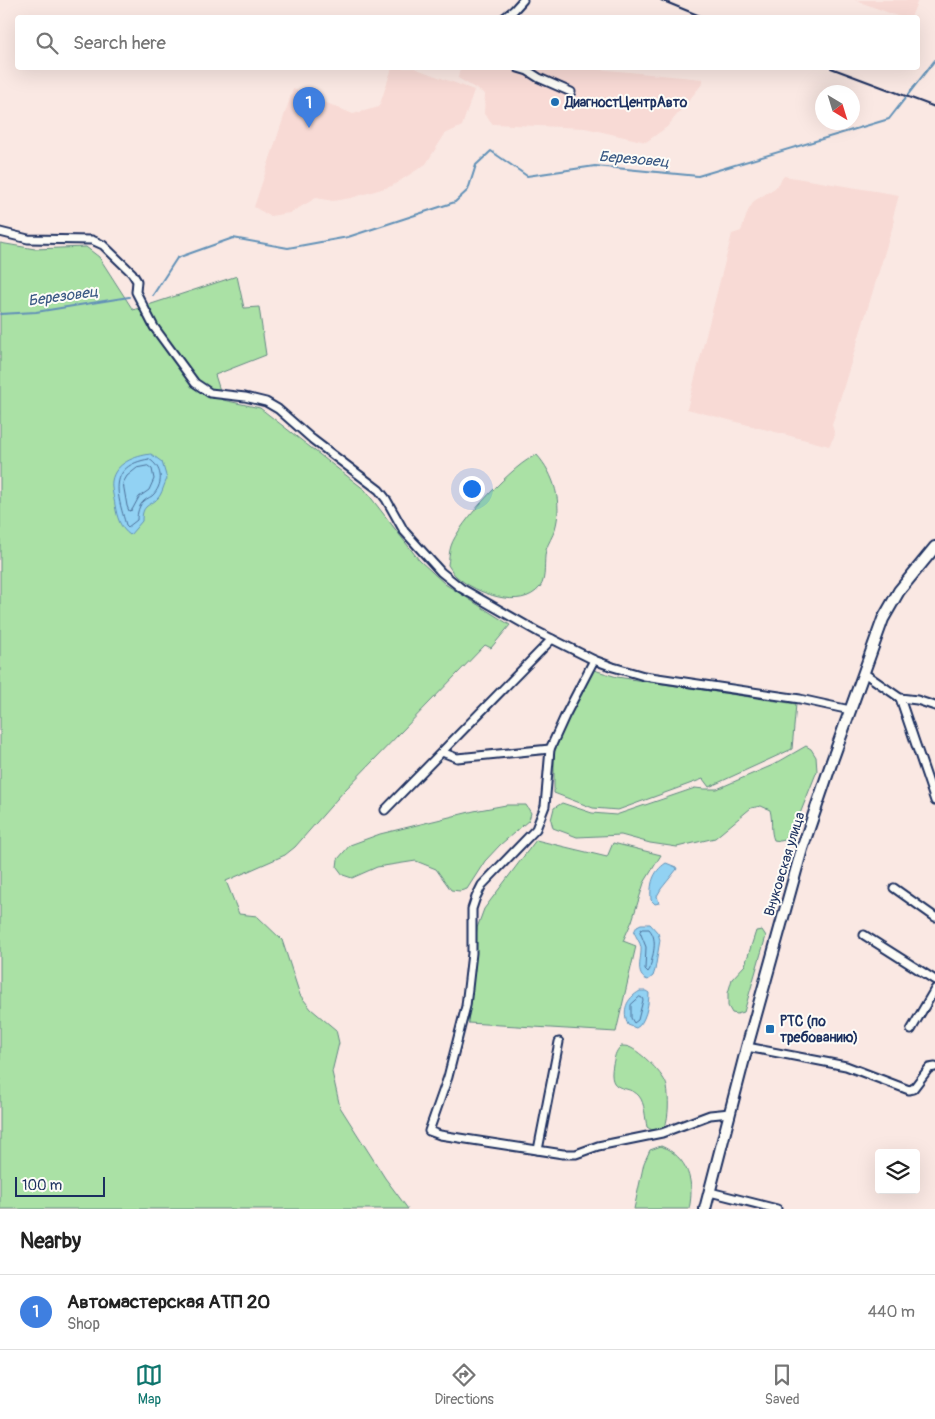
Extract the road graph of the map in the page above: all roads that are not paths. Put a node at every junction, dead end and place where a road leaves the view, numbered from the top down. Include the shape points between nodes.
1 (523, 0) edge
2 (508, 15) edge
3 (528, 70) edge
4 (572, 92) dead end
5 (0, 232) edge
6 (935, 547) edge
7 (552, 639) junction
8 (594, 660) junction
9 (864, 673) junction
10 (900, 698) junction
11 (935, 706) edge
12 (850, 710) junction
13 (550, 749) junction
14 (442, 752) junction
15 (935, 801) edge
16 (385, 810) dead end
17 (894, 888) dead end
18 (935, 917) edge
19 (864, 935) dead end
20 (935, 980) edge
21 (935, 989) edge
22 (910, 1030) dead end
23 (559, 1042) dead end
24 (747, 1047) junction
25 (935, 1067) edge
26 (730, 1113) junction
27 (538, 1150) junction
28 (710, 1192) junction
29 (705, 1209) edge
30 (777, 1209) edge

1 - 2 street
3 - 4 street
5 - 7 street via 28,239 92,240 103,245 132,273 137,281 136,292 150,321 195,383 210,393 245,397 278,409 312,440 379,490 404,531 441,572 461,588
6 - 9 main road, Внуковская улица via 889,606
7 - 8 street
7 - 14 street
8 - 12 street via 644,676 800,699
8 - 13 street
9 - 10 street
9 - 12 main road, Внуковская улица
10 - 11 street
10 - 15 street
12 - 24 main road, Внуковская улица via 802,849
13 - 14 street via 457,758
13 - 27 street via 544,806 536,828 482,885 472,909 472,954 466,1006 448,1077 429,1131
14 - 16 street
17 - 18 street
19 - 20 street
21 - 22 street
23 - 27 street
24 - 25 street via 846,1066 909,1090 929,1068
24 - 26 main road, Внуковская улица
26 - 27 street via 710,1115 662,1133 598,1146 576,1154
26 - 28 main road, Внуковская улица
28 - 29 main road, Внуковская улица
28 - 30 street

